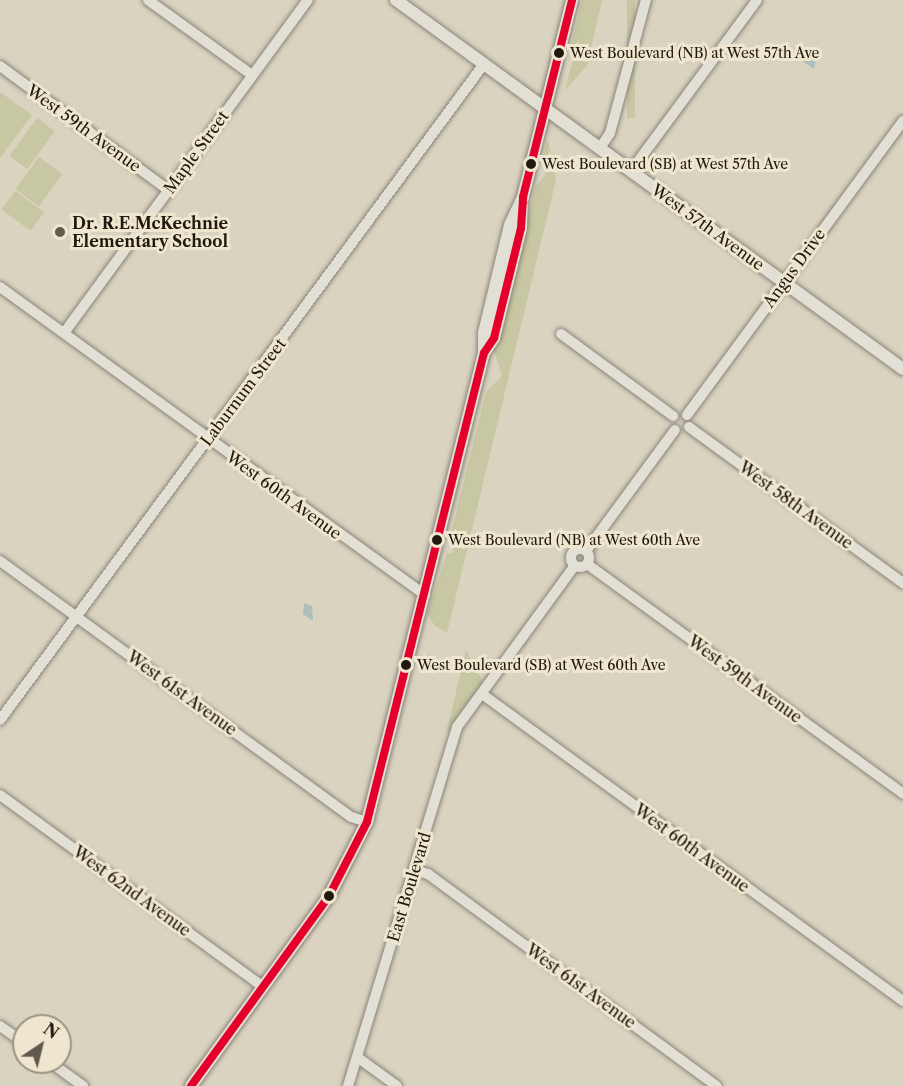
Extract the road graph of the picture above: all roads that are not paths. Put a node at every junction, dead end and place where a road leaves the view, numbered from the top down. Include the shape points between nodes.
1 (148, 0) edge
2 (308, 0) edge
3 (396, 0) edge
4 (572, 0) edge
5 (646, 0) edge
6 (757, 0) edge
7 (484, 64) junction
8 (0, 66) edge
9 (252, 75) junction
10 (545, 110) junction
11 (903, 121) edge
12 (600, 148) junction
13 (631, 171) junction
14 (168, 190) junction
15 (783, 283) junction
16 (0, 287) edge
17 (64, 333) junction
18 (561, 334) dead end
19 (903, 369) edge
20 (687, 415) junction
21 (673, 416) junction
22 (689, 427) junction
23 (675, 430) junction
24 (208, 440) junction
25 (586, 551) junction
26 (0, 561) edge
27 (587, 564) junction
28 (575, 565) junction
29 (903, 583) edge
30 (425, 595) junction
31 (77, 616) junction
32 (482, 693) junction
33 (0, 720) edge
34 (903, 794) edge
35 (0, 795) edge
36 (367, 822) junction
37 (414, 870) junction
38 (263, 987) junction
39 (903, 1001) edge
40 (357, 1057) junction
41 (66, 1074) edge
42 (83, 1086) edge
43 (191, 1086) edge
44 (348, 1086) edge
45 (397, 1086) edge
46 (717, 1086) edge

1 - 9 street
2 - 9 street, Maple Street
3 - 7 street, West 57th Avenue
4 - 10 street
5 - 12 street via 610,133
6 - 13 street
7 - 10 street, West 57th Avenue
7 - 24 street, Laburnum Street
8 - 14 street, West 59th Avenue
9 - 14 street, Maple Street
10 - 12 street, West 57th Avenue
10 - 30 street via 523,197 510,225 484,333 484,353
11 - 15 street, Angus Drive
12 - 13 street, West 57th Avenue
13 - 15 street, West 57th Avenue
14 - 17 street, Maple Street
15 - 19 street, West 57th Avenue
15 - 20 street, Angus Drive
16 - 17 street, West 60th Avenue
17 - 24 street, West 60th Avenue
18 - 21 street
20 - 21 street
20 - 22 street
21 - 23 street
22 - 23 street
22 - 29 street, West 58th Avenue
23 - 25 street
24 - 30 street, West 60th Avenue
24 - 31 street, Laburnum Street
25 - 27 street
25 - 28 street via 573,554
26 - 31 street, West 61st Avenue
27 - 28 street
27 - 34 street, West 59th Avenue
28 - 32 street
30 - 36 street
31 - 33 street, Laburnum Street
31 - 36 street, West 61st Avenue via 351,817
32 - 37 street, East Boulevard via 457,727
32 - 39 street, West 60th Avenue
35 - 38 street, West 62nd Avenue
36 - 38 street via 342,876
37 - 40 street, East Boulevard
37 - 46 street, West 61st Avenue via 428,873
38 - 43 street
40 - 44 street, East Boulevard
40 - 45 street
41 - 42 street

